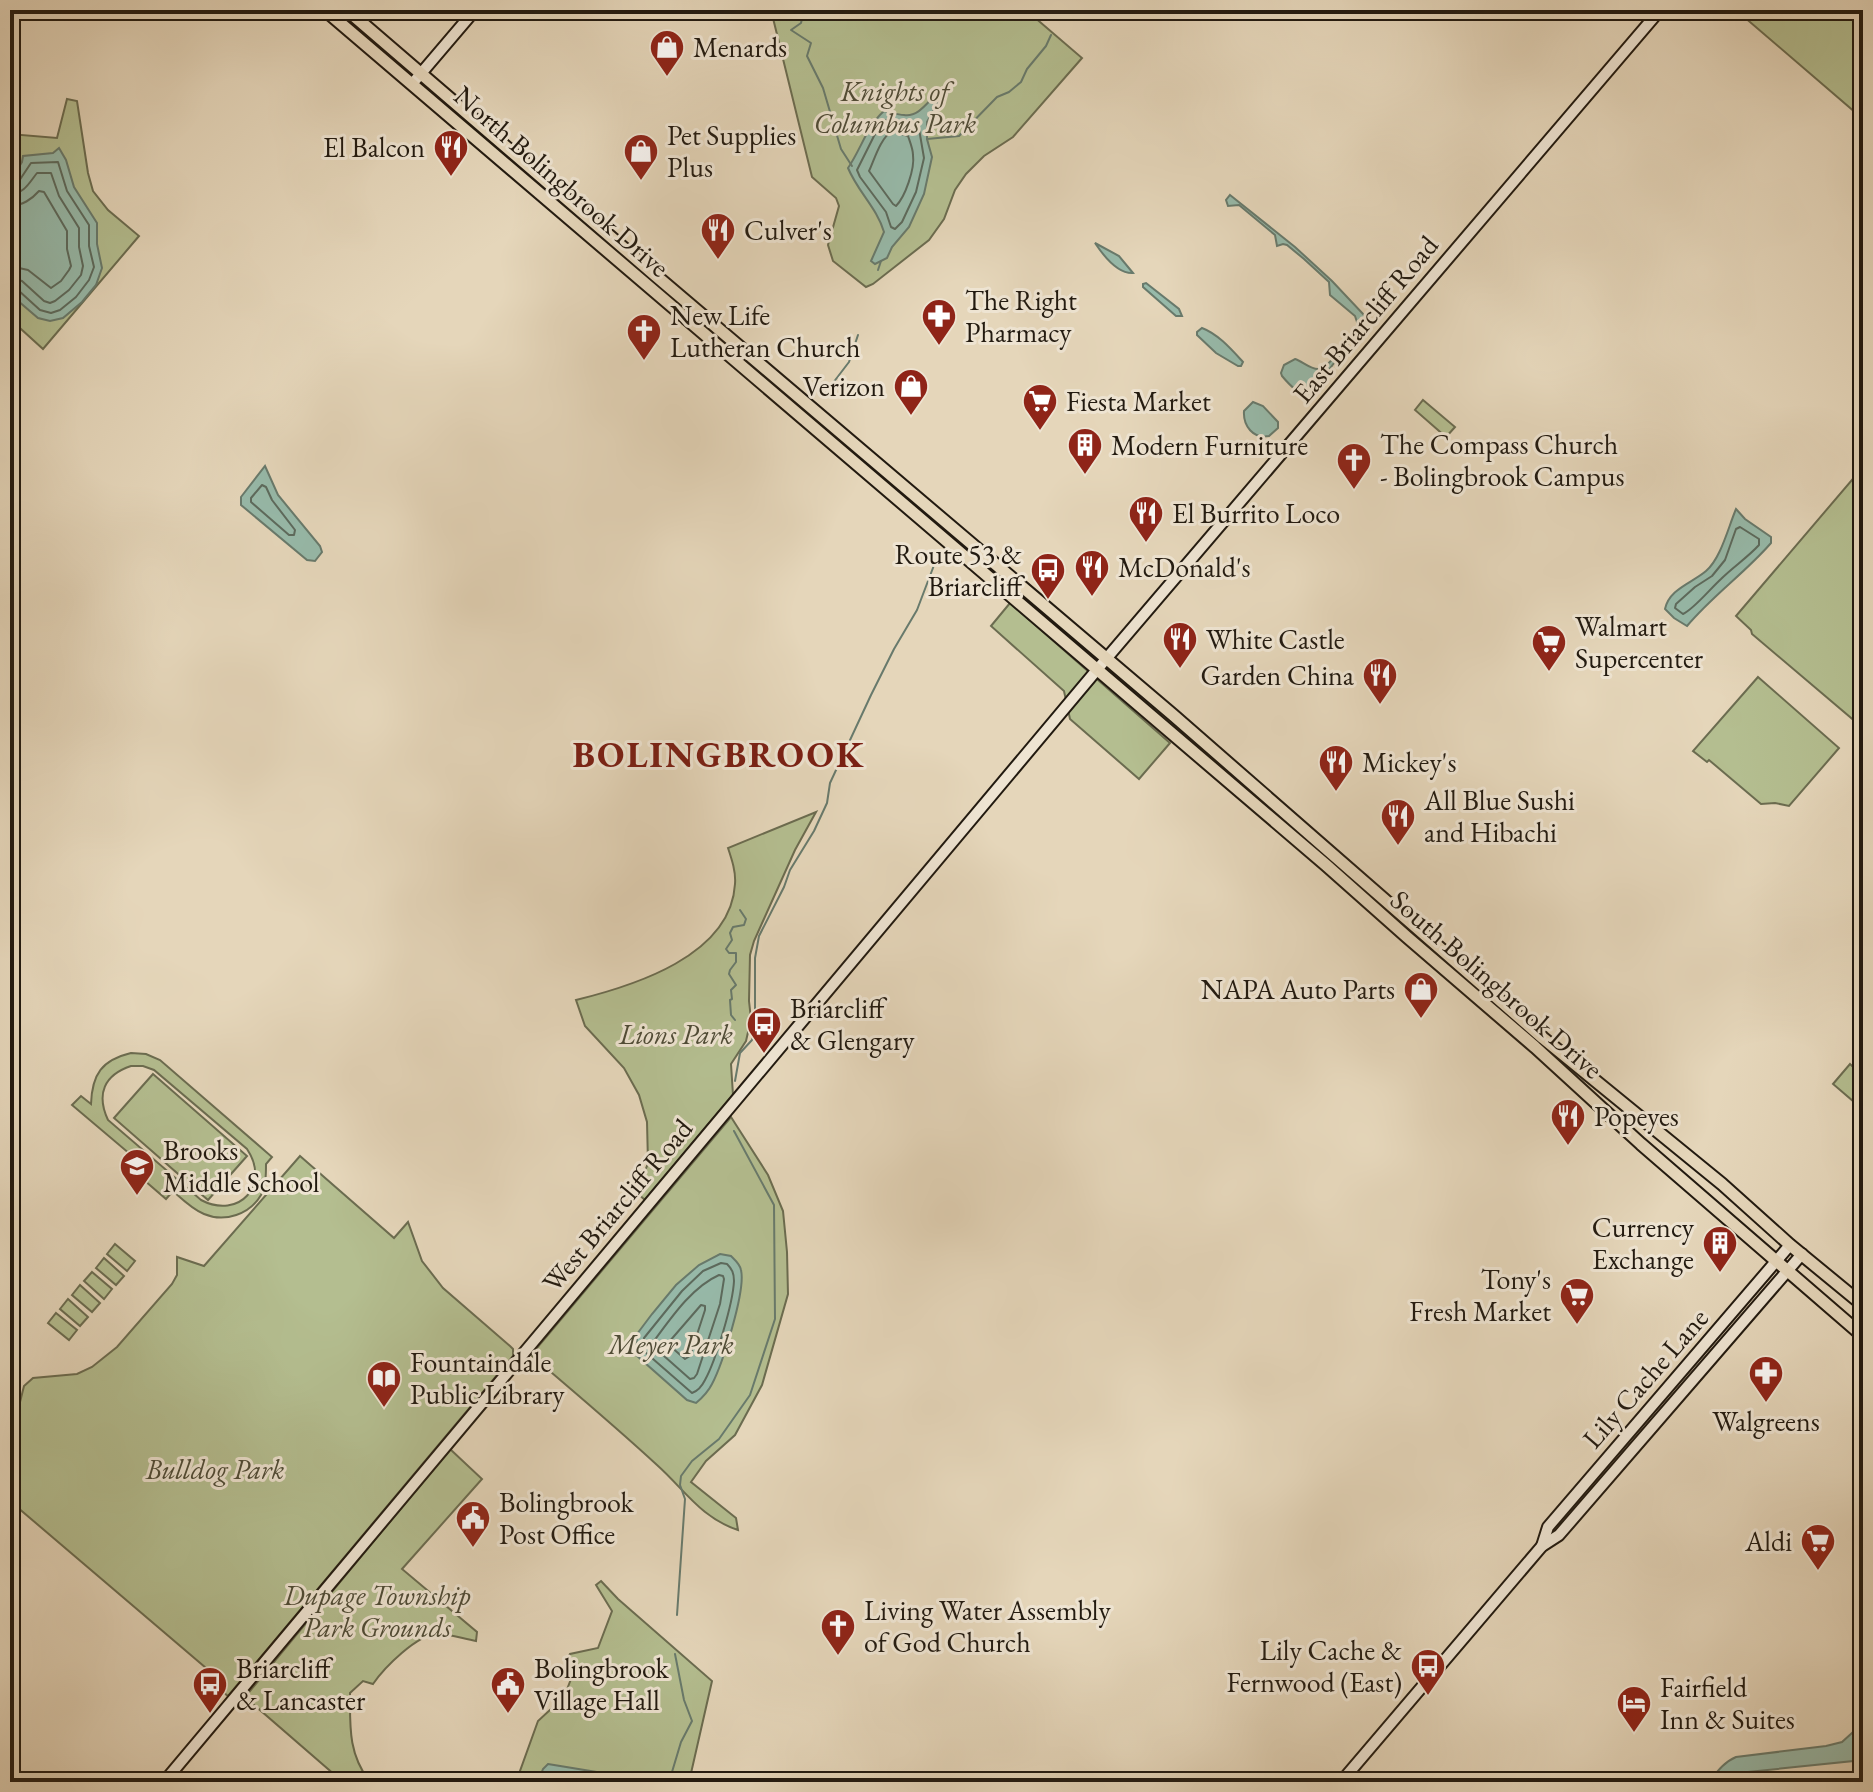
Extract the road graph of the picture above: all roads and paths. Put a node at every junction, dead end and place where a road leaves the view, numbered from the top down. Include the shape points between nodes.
1 (325, 10) edge
2 (347, 10) edge
3 (475, 10) edge
4 (1660, 10) edge
5 (421, 73) junction
6 (412, 84) junction
7 (1106, 659) junction
8 (1097, 670) junction
9 (1790, 1245) junction
10 (1802, 1254) junction
11 (1776, 1261) junction
12 (1788, 1271) junction
13 (1863, 1305) edge
14 (1863, 1336) edge
15 (1542, 1546) junction
16 (164, 1782) edge
17 (1341, 1782) edge

1 - 6 main road, North Bolingbrook Drive
2 - 5 main road, North Bolingbrook Drive
3 - 5 street
4 - 7 street, East Briarcliff Road
5 - 6 street
5 - 7 main road, North Bolingbrook Drive
6 - 8 main road, North Bolingbrook Drive
7 - 8 street, West Briarcliff Road
7 - 9 main road, South Bolingbrook Drive
8 - 11 main road, South Bolingbrook Drive
8 - 16 street, West Briarcliff Road
9 - 10 main road, South Bolingbrook Drive
9 - 11 street, Lily Cache Lane
10 - 12 street, Lily Cache Lane
10 - 13 main road, South Bolingbrook Drive
11 - 12 main road, South Bolingbrook Drive
11 - 15 street, Lily Cache Lane via 1548,1527
12 - 14 main road, South Bolingbrook Drive
12 - 15 street, Lily Cache Lane via 1559,1535
15 - 17 street, Lily Cache Lane

